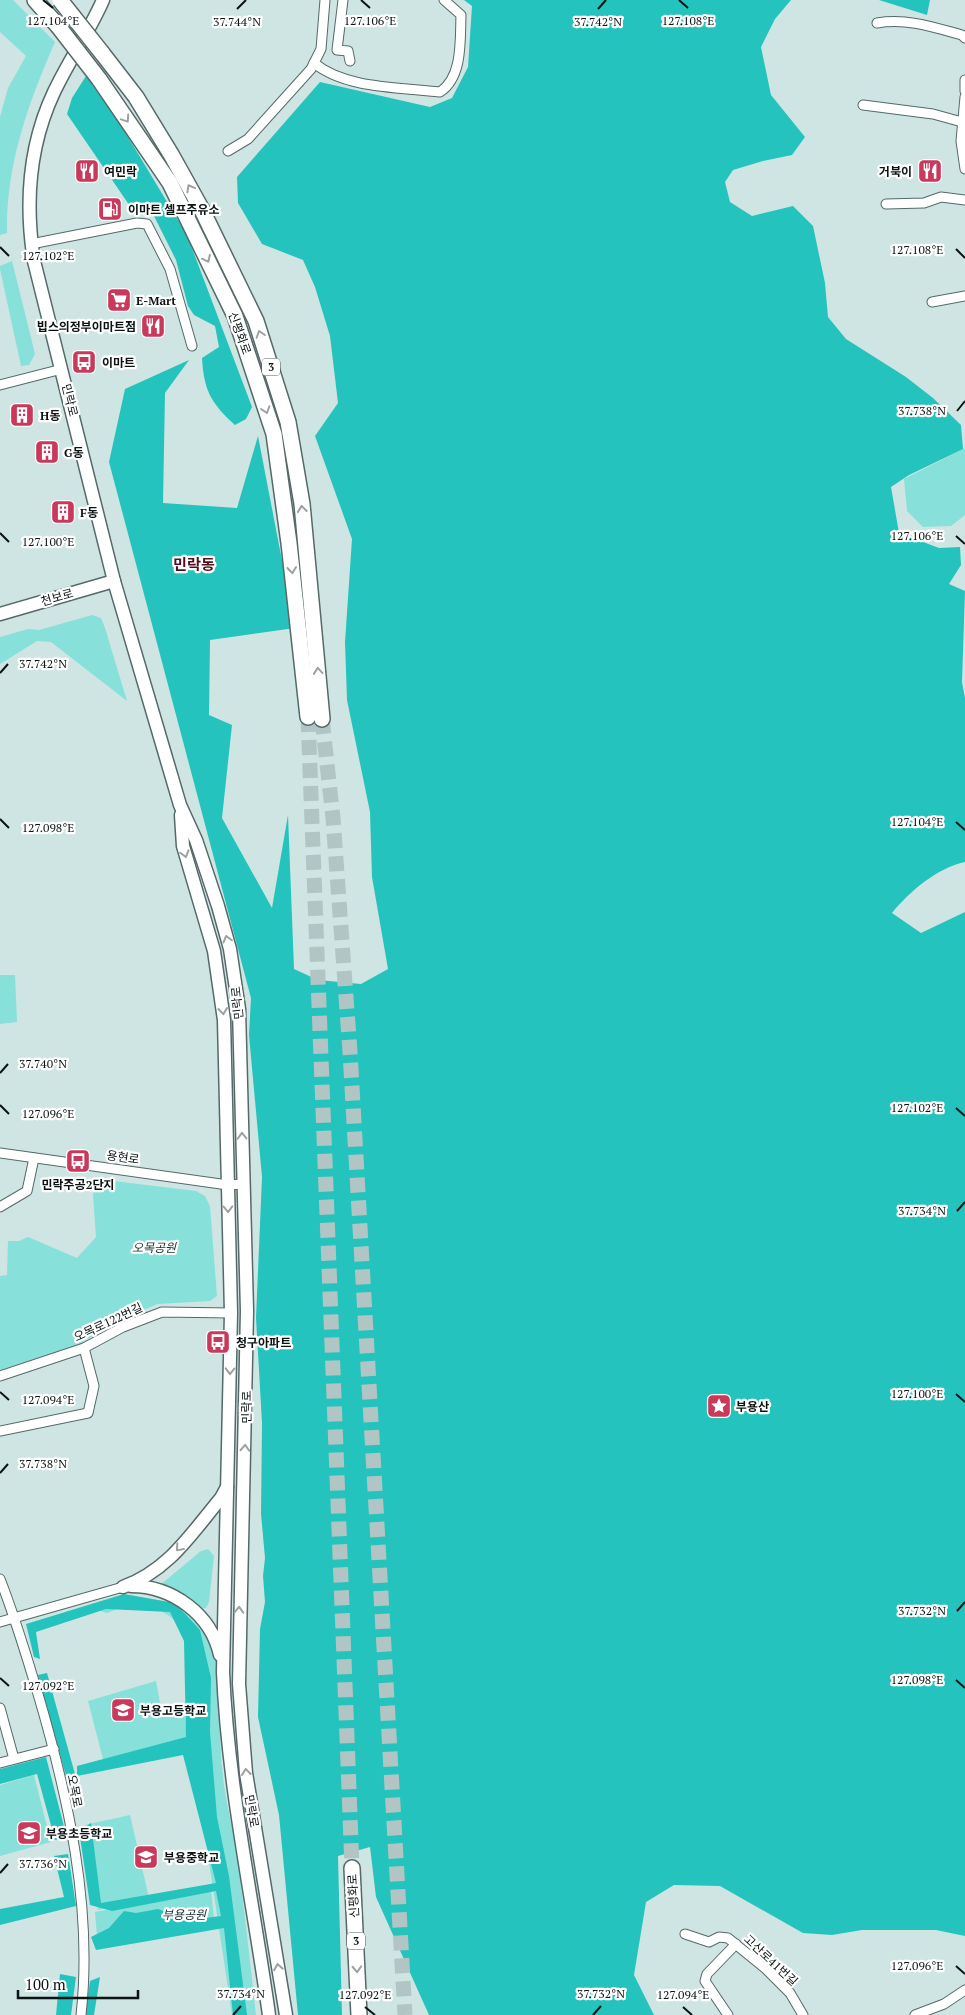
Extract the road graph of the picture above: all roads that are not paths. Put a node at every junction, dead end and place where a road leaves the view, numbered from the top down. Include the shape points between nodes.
1 (28, 0) edge
2 (36, 0) edge
3 (60, 0) edge
4 (103, 0) edge
5 (325, 0) edge
6 (343, 0) edge
7 (444, 0) edge
8 (55, 22) junction
9 (876, 23) dead end
10 (965, 38) edge
11 (350, 62) dead end
12 (314, 63) junction
13 (965, 80) edge
14 (965, 91) edge
15 (965, 97) edge
16 (863, 105) dead end
17 (962, 122) junction
18 (228, 151) dead end
19 (965, 169) edge
20 (965, 200) edge
21 (886, 204) dead end
22 (31, 244) junction
23 (965, 296) edge
24 (932, 302) dead end
25 (190, 342) dead end
26 (62, 369) junction
27 (0, 385) edge
28 (114, 581) junction
29 (0, 614) edge
30 (180, 805) junction
31 (0, 1153) edge
32 (34, 1158) junction
33 (243, 1184) junction
34 (228, 1185) junction
35 (0, 1207) edge
36 (231, 1313) junction
37 (84, 1348) junction
38 (0, 1376) edge
39 (0, 1431) edge
40 (229, 1481) junction
41 (227, 1524) junction
42 (197, 1528) junction
43 (0, 1579) edge
44 (123, 1587) junction
45 (15, 1617) junction
46 (0, 1622) edge
47 (223, 1672) junction
48 (1, 1714) edge
49 (54, 1749) junction
50 (14, 1759) junction
51 (0, 1763) edge
52 (352, 1868) tunnel mouth
53 (685, 1934) dead end
54 (736, 1944) junction
55 (965, 1990) edge
56 (941, 2005) junction
57 (81, 2015) edge
58 (269, 2015) edge
59 (286, 2015) edge
60 (359, 2015) edge
61 (728, 2015) edge
62 (803, 2015) edge
63 (915, 2015) edge
64 (945, 2015) edge

1 - 8 highway
2 - 8 highway, 신평화로 / 3
8 -> 3 highway, 신평화로 / 3, bridge via 99,79 170,183 235,316 274,434 315,718 302,504 288,422 256,320 172,156 136,98
4 - 22 main road, 민락로 via 53,93 39,132 29,180
5 - 12 street via 321,49
6 - 11 street via 337,50 348,51
7 - 12 street via 461,15 459,58 448,87 440,92 364,83 326,73
9 - 10 street via 896,20 920,23
12 - 18 street via 248,139
13 - 14 street
15 - 17 street
16 - 17 street via 933,114
17 - 19 street
20 - 21 street via 941,197 924,203
22 - 25 street via 137,222 147,224 170,269
22 - 26 main road, 민락로
23 - 24 street
26 - 27 street
26 - 28 main road, 민락로
28 - 29 main road, 천보로
28 - 30 main road, 민락로
33 -> 30 main road, 민락로 via 239,1009 231,958 215,897 196,840
30 -> 34 main road, 민락로 via 183,846 214,951 222,998
31 - 32 street, 용현로
32 - 34 street, 용현로
32 - 35 street via 27,1191
33 - 34 street, 용현로
59 -> 33 main road, 민락로 via 246,1773 239,1684 247,1320
34 -> 36 main road, 민락로
36 - 37 street, 오목로122번길 via 162,1312 123,1327
36 -> 40 main road, 민락로
37 - 38 street, 오목로122번길
37 - 39 street via 94,1386 88,1414
40 - 41 main road, 민락로
40 - 42 main road via 221,1498
41 - 42 main road via 212,1522
41 - 47 main road, 민락로
42 -> 44 main road via 167,1562 141,1580
43 - 45 street, 오목로
44 - 45 street
44 - 47 main road via 162,1590 188,1606 210,1629
45 - 46 street
45 - 49 street, 오목로
47 - 58 main road, 민락로 via 231,1780
48 - 50 street
49 - 50 street
49 - 57 street, 오목로 via 78,1870 84,1973
50 - 51 street
52 -> 60 highway, 신평화로 / 3
53 - 54 street, 고산로41번길 via 709,1942 719,1937 728,1938
54 - 61 street via 705,1981
54 - 62 street, 고산로41번길 via 790,1993
55 - 56 street
56 - 63 street
56 - 64 street

